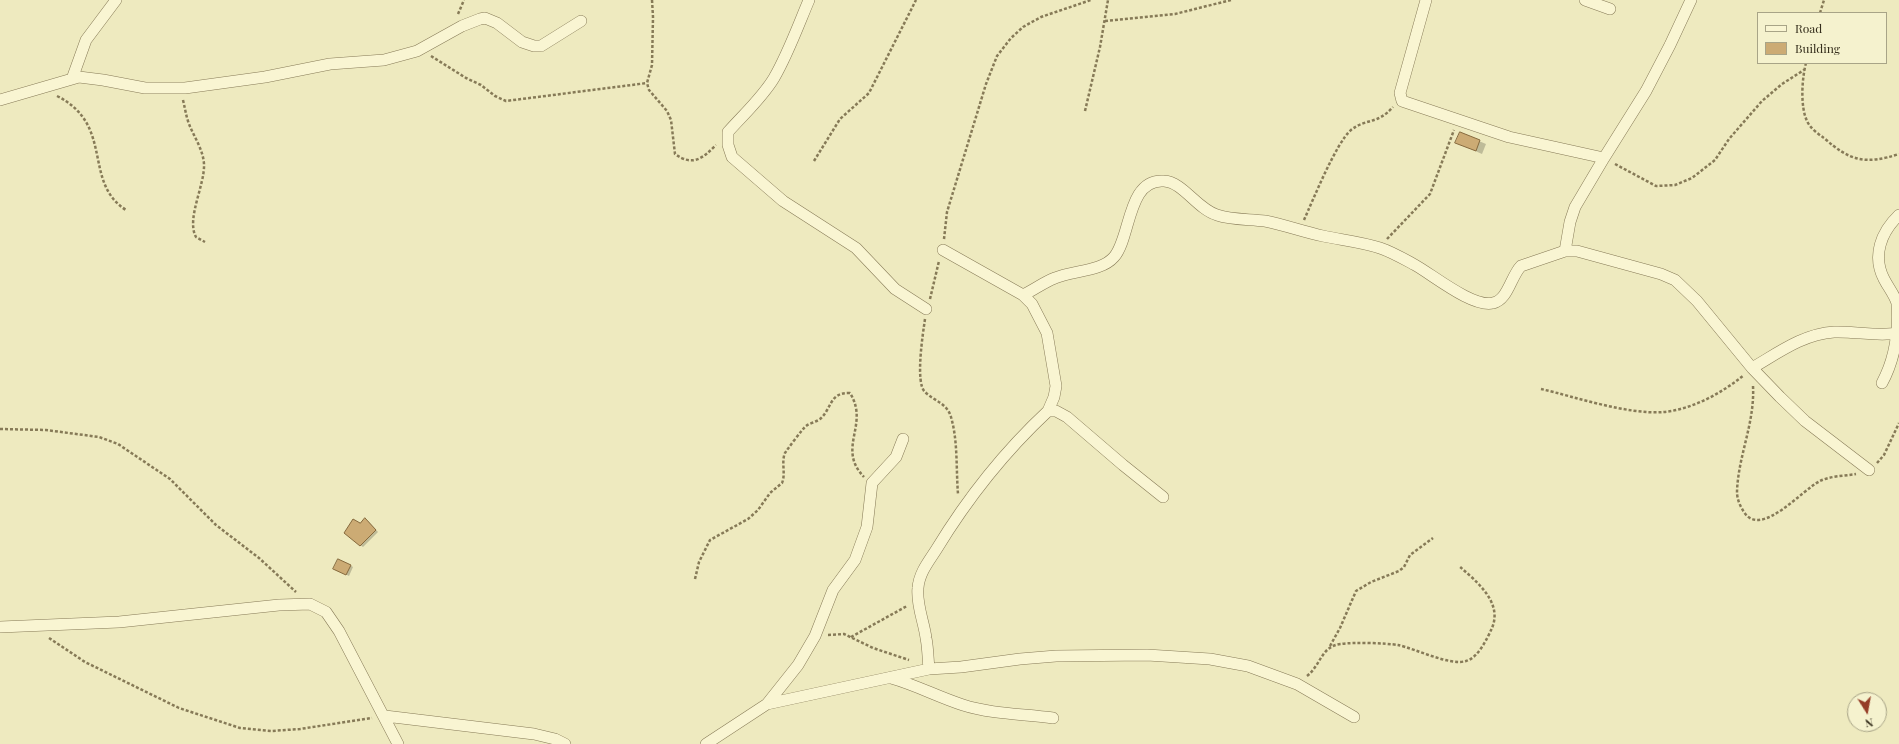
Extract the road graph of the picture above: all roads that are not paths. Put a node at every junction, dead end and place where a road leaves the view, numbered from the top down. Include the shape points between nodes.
1 (116, 0) edge
2 (809, 0) edge
3 (1426, 0) edge
4 (1585, 0) edge
5 (1691, 0) edge
6 (1610, 9) dead end
7 (581, 21) dead end
8 (72, 79) junction
9 (0, 100) edge
10 (1604, 158) junction
11 (1899, 215) edge
12 (943, 250) road end
13 (1565, 251) junction
14 (1023, 296) junction
15 (926, 309) road end
16 (1899, 333) edge
17 (1752, 368) junction
18 (1882, 383) dead end
19 (1048, 411) junction
20 (903, 439) dead end
21 (1869, 470) road end
22 (1163, 497) dead end
23 (0, 627) edge
24 (929, 669) junction
25 (889, 677) junction
26 (767, 704) junction
27 (385, 716) junction
28 (1354, 717) dead end
29 (1053, 718) dead end
30 (398, 744) edge
31 (565, 744) edge
32 (706, 744) edge

1 - 8 street via 86,40
2 - 15 street via 773,79 728,132 728,145 732,157 783,201 856,248 895,289
3 - 10 street via 1400,93 1402,101 1509,137
4 - 6 street
5 - 10 street via 1646,91
7 - 8 street via 544,45 534,46 522,42 497,23 485,18 462,26 421,49 384,60 330,64 265,77 179,88 145,88 85,77
8 - 9 street
10 - 13 street via 1575,207
11 - 16 street via 1883,238 1878,259 1880,272 1897,303
12 - 14 street
13 - 14 street via 1521,266 1515,271 1498,302 1480,303 1379,248 1264,221 1216,215 1204,209 1175,184 1163,181 1150,184 1140,192 1130,211 1126,232 1115,256 1102,265 1055,278
13 - 17 street via 1577,251 1675,280 1697,301
14 - 19 street via 1032,304 1047,333 1056,386
16 - 17 street via 1816,334
16 - 18 street via 1892,366
17 - 21 street via 1805,420
19 - 22 street via 1056,411 1067,417
19 - 24 street via 1013,445 990,473 922,573 918,597
20 - 26 street via 896,457 872,483 870,509 855,560 833,590 815,636 798,665
23 - 27 street via 119,622 310,604 326,612 339,631
24 - 25 street
24 - 28 street via 1056,656 1147,655 1210,659 1248,666 1297,684
25 - 26 street
25 - 29 street via 911,683 962,705
26 - 32 street
27 - 30 street
27 - 31 street via 534,734

